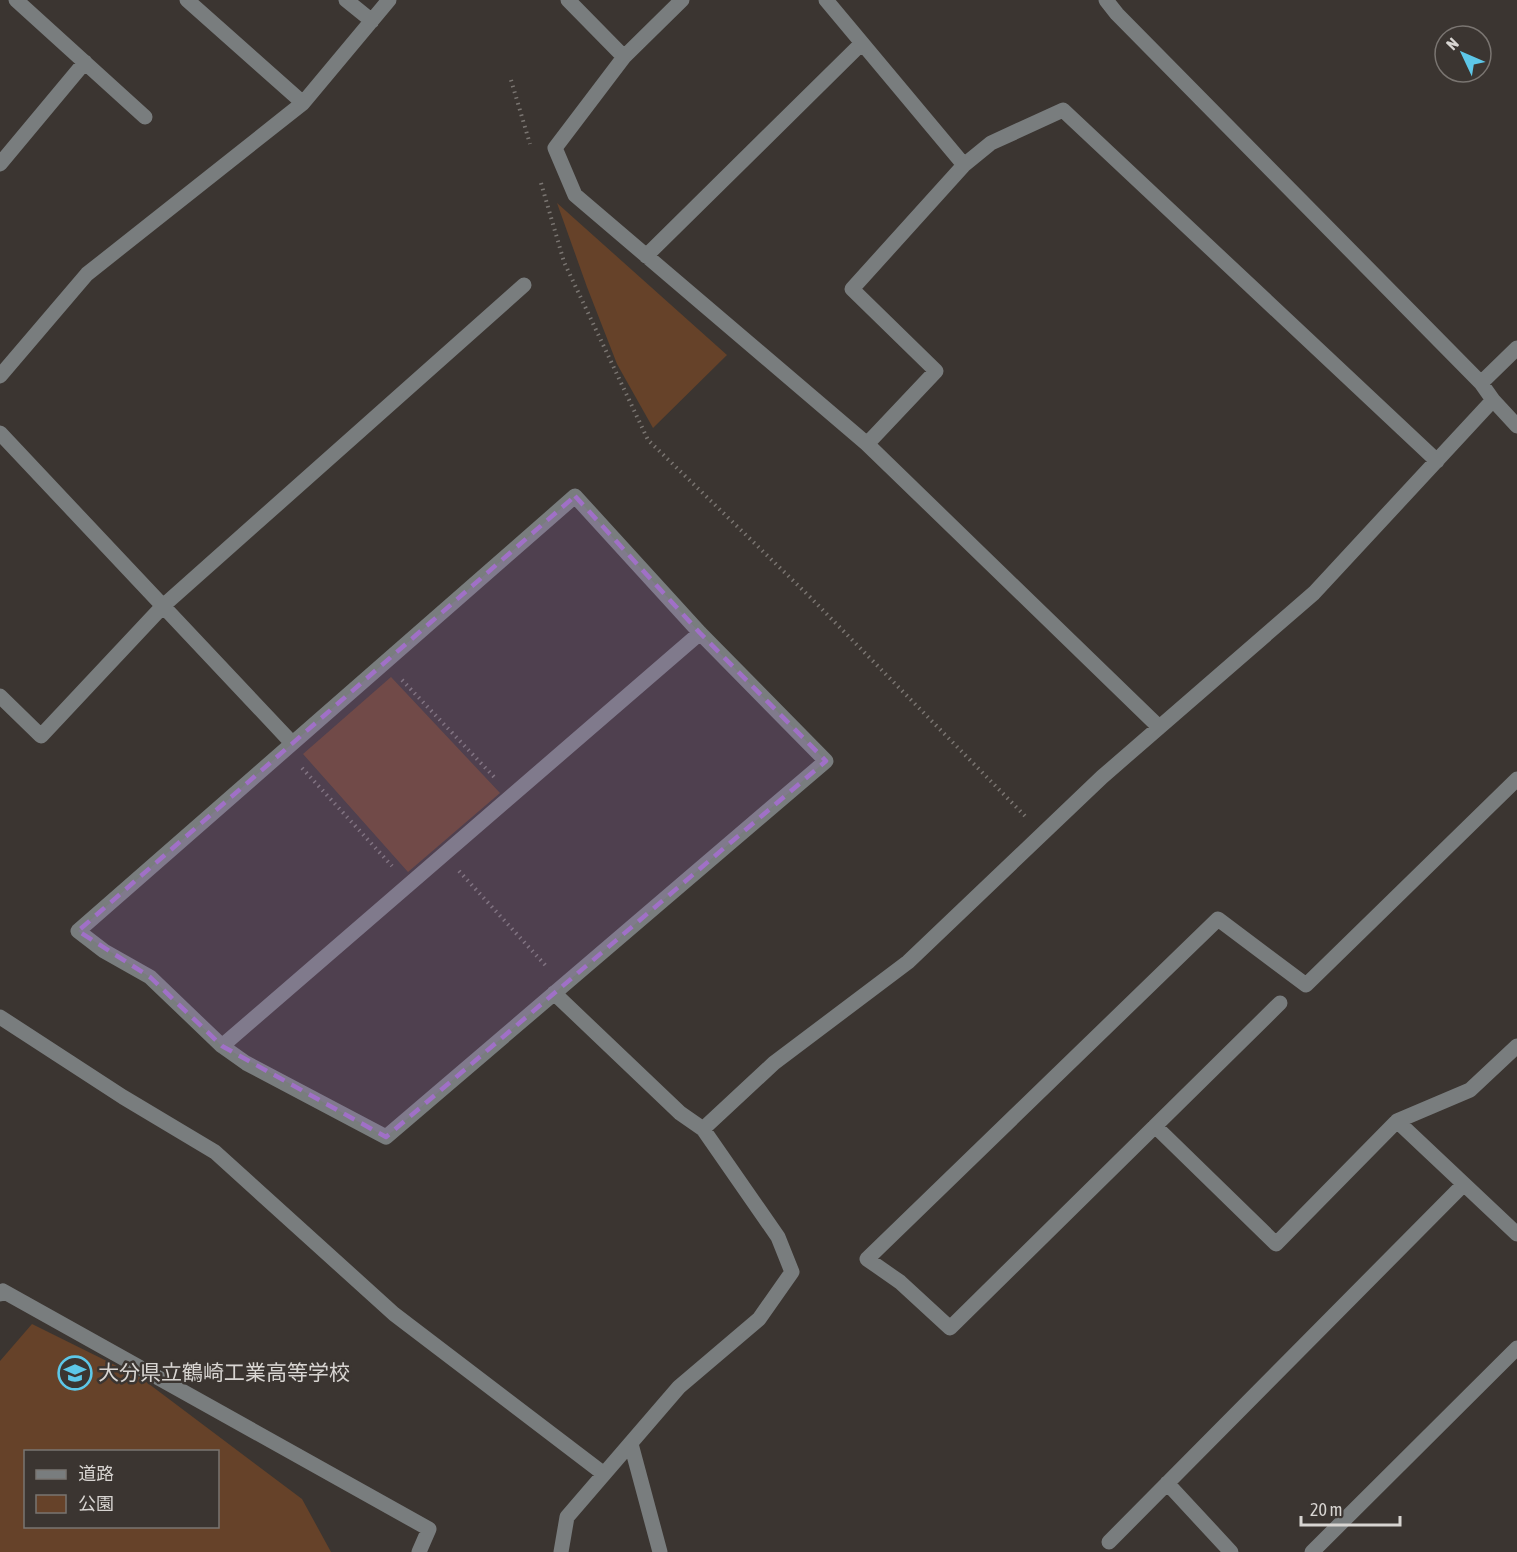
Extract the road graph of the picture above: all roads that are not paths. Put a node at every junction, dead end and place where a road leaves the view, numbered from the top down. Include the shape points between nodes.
1 (16, 0) edge
2 (187, 0) edge
3 (346, 0) edge
4 (389, 0) edge
5 (568, 0) edge
6 (682, 0) edge
7 (826, 0) edge
8 (1106, 0) edge
9 (372, 21) junction
10 (862, 43) junction
11 (624, 57) junction
12 (85, 62) junction
13 (303, 103) junction
14 (145, 117) dead end
15 (0, 164) edge
16 (964, 165) junction
17 (646, 256) junction
18 (524, 285) dead end
19 (1517, 348) edge
20 (0, 376) edge
21 (1481, 383) junction
22 (1493, 400) junction
23 (1517, 426) edge
24 (0, 433) edge
25 (867, 444) junction
26 (1437, 461) junction
27 (163, 606) junction
28 (700, 633) junction
29 (0, 696) edge
30 (1159, 727) junction
31 (288, 746) junction
32 (1517, 779) edge
33 (554, 993) junction
34 (1280, 1003) dead end
35 (0, 1017) edge
36 (222, 1046) junction
37 (1517, 1046) edge
38 (1397, 1121) junction
39 (1155, 1126) junction
40 (703, 1129) junction
41 (1464, 1184) junction
42 (1517, 1234) edge
43 (0, 1294) edge
44 (1517, 1348) edge
45 (631, 1444) junction
46 (604, 1474) junction
47 (1167, 1483) junction
48 (1109, 1542) dead end
49 (419, 1552) edge
50 (561, 1552) edge
51 (660, 1552) edge
52 (1231, 1552) edge
53 (1312, 1552) edge

1 - 12 street
2 - 13 street
3 - 9 street
4 - 9 street
5 - 11 street
6 - 11 street
7 - 10 street
8 - 21 street
9 - 13 street
10 - 16 street
10 - 17 street
11 - 17 street via 555,148 575,195
12 - 14 street
12 - 15 street
13 - 20 street via 87,274
16 - 25 street via 852,289 936,370
16 - 26 street via 991,143 1063,110
17 - 25 street
18 - 27 street
19 - 21 street
21 - 22 street
22 - 23 street
22 - 26 street
24 - 27 street
25 - 30 street
26 - 30 street via 1314,593
27 - 29 street via 41,736
27 - 31 street
28 - 31 street via 575,496
28 - 33 street via 826,761
28 - 36 street
30 - 40 street via 908,962 774,1064
31 - 36 street via 78,931 150,977
32 - 39 street via 1306,985 1218,919 867,1259 900,1282 950,1328
33 - 36 street via 386,1137 246,1063
33 - 40 street via 680,1113
34 - 39 street
35 - 46 street via 215,1152 394,1314
37 - 38 street via 1470,1090
38 - 39 street via 1276,1244
38 - 41 street
40 - 45 street via 778,1237 792,1272 759,1319 679,1387
41 - 42 street
41 - 47 street
43 - 49 street via 3,1291 429,1529
44 - 53 street
45 - 46 street
45 - 51 street
46 - 50 street via 567,1517
47 - 48 street
47 - 52 street

